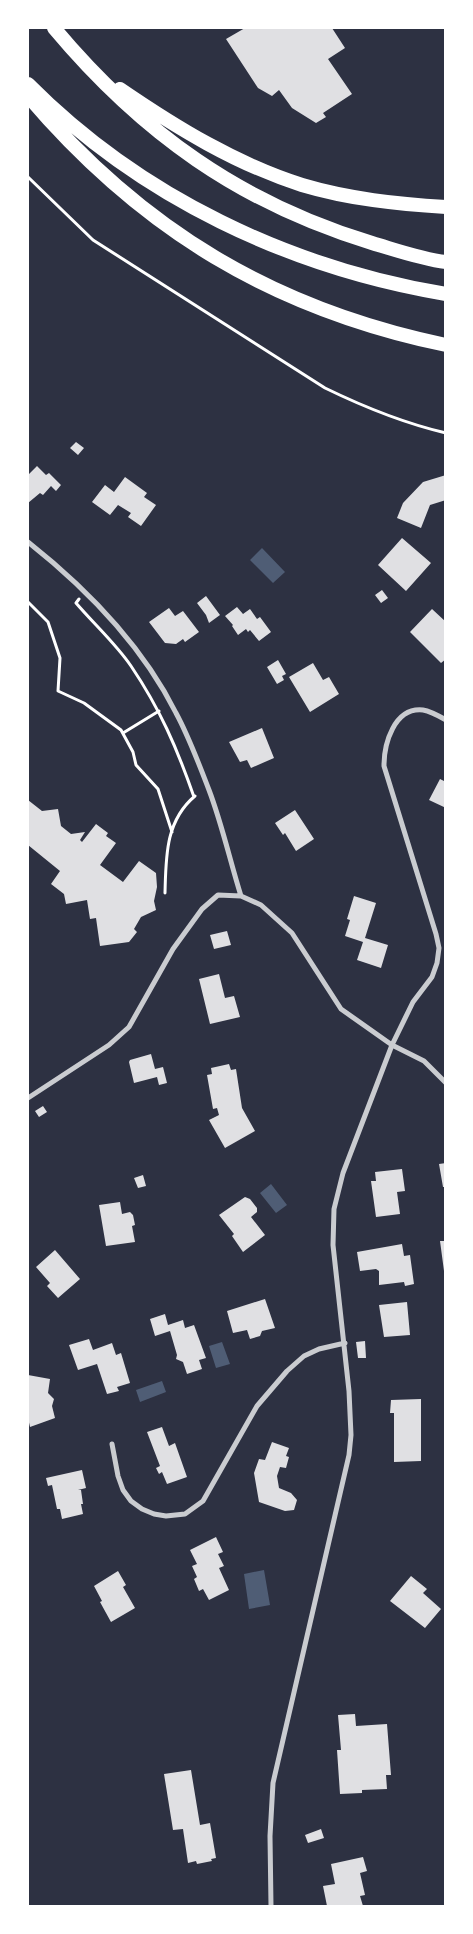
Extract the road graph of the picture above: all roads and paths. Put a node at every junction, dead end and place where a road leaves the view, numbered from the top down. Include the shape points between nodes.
1 (54, 28) edge
2 (93, 70) junction
3 (28, 84) edge
4 (28, 96) edge
5 (28, 177) edge
6 (446, 207) edge
7 (446, 262) edge
8 (446, 294) edge
9 (446, 345) edge
10 (446, 433) edge
11 (28, 542) edge
12 (85, 592) junction
13 (28, 602) edge
14 (159, 711) junction
15 (446, 720) edge
16 (123, 732) junction
17 (210, 791) junction
18 (194, 797) junction
19 (172, 832) junction
20 (165, 893) dead end
21 (241, 896) junction
22 (392, 1045) junction
23 (446, 1083) edge
24 (28, 1098) edge
25 (344, 1343) junction
26 (112, 1444) dead end
27 (271, 1906) edge

1 - 2 highway
2 - 6 highway via 194,136 272,174 359,198
2 - 7 highway via 166,138 243,189 343,234
3 - 8 highway via 110,154 215,220 314,261 385,282
4 - 9 highway via 88,162 123,193 214,257 317,308 383,330
5 - 10 path via 93,240 325,388 388,416
11 - 12 street
12 - 14 path via 76,603 130,665
12 - 17 street via 112,620 151,671 176,713
13 - 16 path via 48,622 60,658 58,691 84,703
14 - 16 path
14 - 18 path via 180,755
15 - 22 street via 423,710 409,713 398,720 388,736 384,752 384,766 439,948 432,977 413,1002
16 - 19 path via 136,765 158,789
17 - 18 path
17 - 21 street
18 - 19 path
19 - 20 path via 166,849
21 - 22 street via 261,904 292,933 341,1009
21 - 24 street via 218,895 202,909 173,949 129,1027 109,1045
22 - 23 street via 424,1061
22 - 25 street via 343,1173 334,1209 333,1245
25 - 26 street via 319,1348 287,1371 258,1406 203,1501 185,1514 154,1514 131,1501 118,1476
25 - 27 street via 351,1435 349,1455 273,1783

